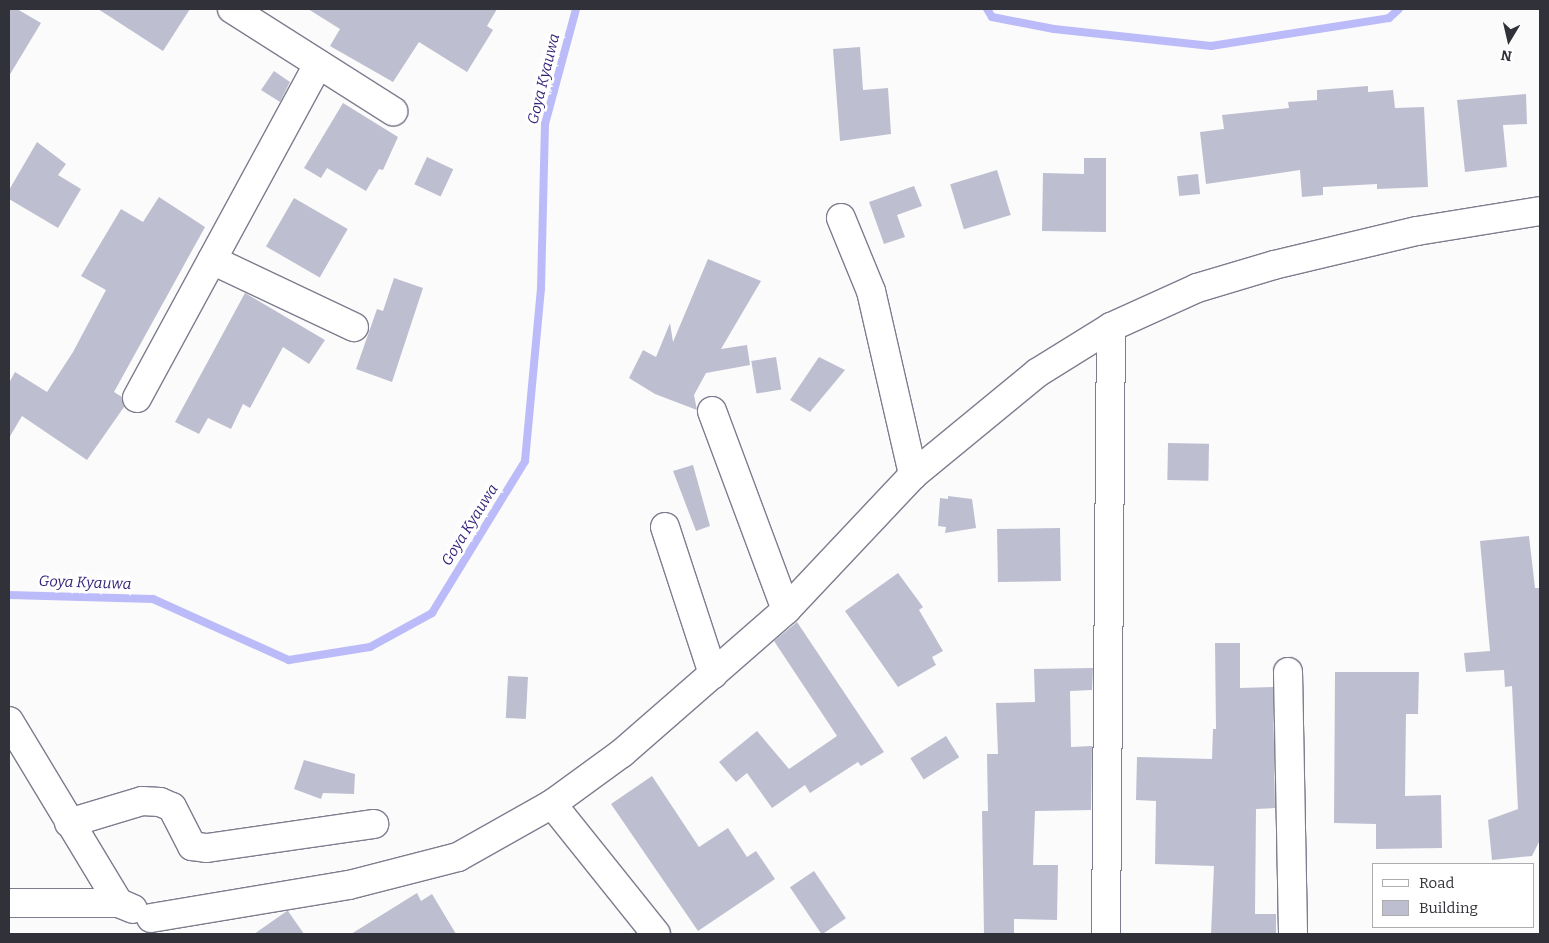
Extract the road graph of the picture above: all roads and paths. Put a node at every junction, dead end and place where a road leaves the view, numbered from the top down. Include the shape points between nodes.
1 (232, 9) edge
2 (318, 64) junction
3 (393, 111) dead end
4 (1540, 211) edge
5 (841, 218) dead end
6 (212, 260) junction
7 (354, 327) dead end
8 (1111, 327) junction
9 (137, 398) dead end
10 (712, 411) dead end
11 (913, 475) junction
12 (666, 527) dead end
13 (786, 610) junction
14 (1288, 672) dead end
15 (714, 674) junction
16 (9, 721) edge
17 (552, 804) junction
18 (69, 824) junction
19 (374, 824) dead end
20 (119, 903) junction
21 (9, 904) edge
22 (158, 926) edge
23 (656, 934) edge
24 (1106, 934) edge
25 (1292, 934) edge

1 - 2 street
2 - 3 street
2 - 6 street
4 - 8 street via 1417,231 1274,265 1197,288
5 - 11 street via 872,291
6 - 7 street
6 - 9 street
8 - 11 street via 1037,373
8 - 24 street
10 - 13 street
11 - 13 street
12 - 15 street
13 - 15 street
14 - 25 street
15 - 17 street via 622,753
16 - 18 street
17 - 22 street via 458,857 349,885
17 - 23 street
18 - 19 street via 142,801 160,802 172,807 192,846 207,848
18 - 20 street
20 - 21 street
20 - 22 street

